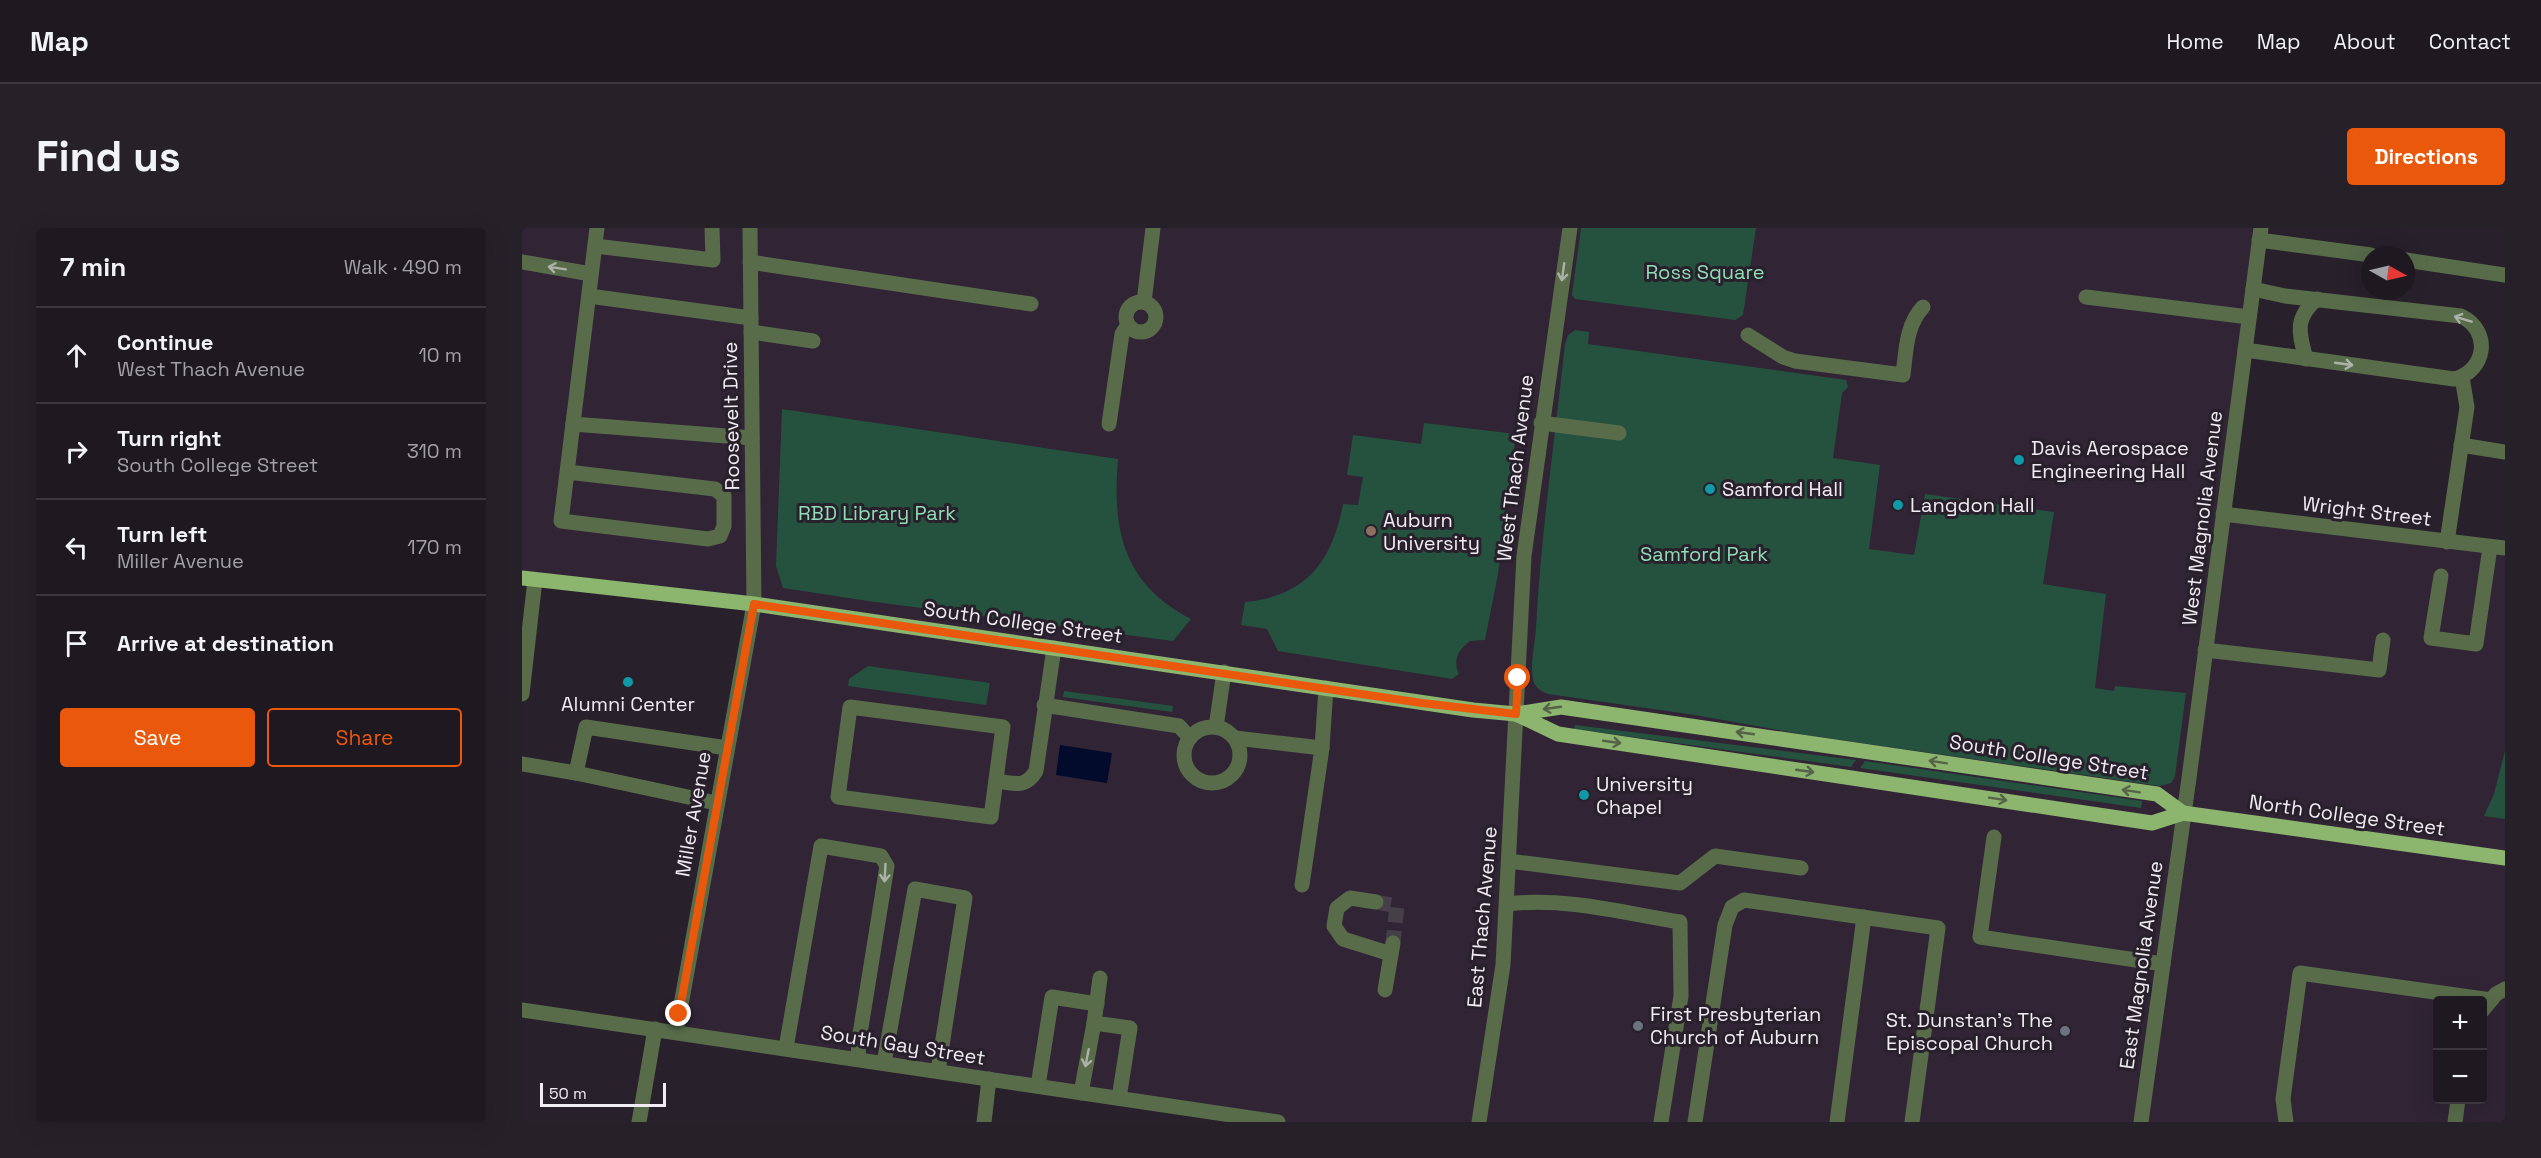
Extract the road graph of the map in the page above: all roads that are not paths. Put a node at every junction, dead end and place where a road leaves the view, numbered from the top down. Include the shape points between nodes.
1 (597, 228) edge
2 (712, 228) edge
3 (750, 228) edge
4 (1153, 228) edge
5 (1570, 228) edge
6 (2260, 234) edge
7 (595, 246) junction
8 (2361, 253) edge
9 (2415, 261) edge
10 (522, 262) edge
11 (750, 262) junction
12 (591, 274) junction
13 (2505, 274) edge
14 (2253, 289) junction
15 (589, 296) junction
16 (2086, 297) dead end
17 (2317, 299) junction
18 (1144, 302) junction
19 (1030, 304) dead end
20 (1923, 307) dead end
21 (2249, 317) junction
22 (751, 325) junction
23 (1128, 326) junction
24 (1748, 335) dead end
25 (813, 341) dead end
26 (2245, 350) junction
27 (2306, 359) junction
28 (2463, 377) junction
29 (1541, 423) junction
30 (573, 424) junction
31 (1109, 424) dead end
32 (1618, 433) dead end
33 (752, 438) junction
34 (2461, 445) junction
35 (2505, 452) edge
36 (567, 472) junction
37 (2223, 514) junction
38 (2447, 542) junction
39 (2497, 547) edge
40 (2442, 576) dead end
41 (528, 579) edge
42 (754, 604) junction
43 (2383, 640) dead end
44 (1054, 648) junction
45 (2205, 650) junction
46 (1224, 672) junction
47 (1326, 688) junction
48 (522, 694) edge
49 (1044, 705) junction
50 (1516, 714) junction
51 (1216, 727) junction
52 (1190, 738) junction
53 (1237, 742) junction
54 (727, 748) junction
55 (1322, 748) junction
56 (522, 764) edge
57 (576, 773) junction
58 (996, 780) junction
59 (716, 802) junction
60 (2184, 813) junction
61 (1994, 837) dead end
62 (2505, 858) edge
63 (1509, 861) junction
64 (1801, 868) dead end
65 (1302, 885) dead end
66 (1376, 902) tunnel mouth
67 (1508, 904) junction
68 (1864, 917) junction
69 (2163, 964) junction
70 (1100, 978) dead end
71 (2505, 989) edge
72 (1385, 990) dead end
73 (2434, 996) edge
74 (1097, 1004) junction
75 (2487, 1005) edge
76 (522, 1010) edge
77 (1094, 1023) junction
78 (655, 1029) junction
79 (676, 1032) junction
80 (786, 1048) junction
81 (858, 1059) junction
82 (884, 1063) junction
83 (938, 1071) junction
84 (989, 1079) junction
85 (1038, 1086) junction
86 (1081, 1093) junction
87 (1119, 1098) junction
88 (2457, 1104) edge
89 (639, 1122) edge
90 (984, 1122) edge
91 (1278, 1122) edge
92 (1479, 1122) edge
93 (1661, 1122) edge
94 (1695, 1122) edge
95 (1837, 1122) edge
96 (1912, 1122) edge
97 (2141, 1122) edge
98 (2286, 1122) edge
99 (2455, 1122) edge

1 - 7 street
2 - 7 street via 713,260
3 - 11 street, Roosevelt Drive
4 - 18 street
5 -> 29 street, West Thach Avenue
6 - 8 street
6 - 14 street, West Magnolia Avenue
7 - 12 street
9 - 13 street
12 -> 10 street
11 - 19 street
11 - 22 street, Roosevelt Drive
12 - 15 street
14 - 17 street
14 - 21 street, West Magnolia Avenue
15 - 22 street
15 - 30 street
16 - 21 street
17 - 27 street via 2304,310 2299,333
28 -> 17 street via 2472,370 2482,350 2473,322 2461,316
18 - 23 street via 1130,307 1126,316
18 - 23 street via 1155,311 1154,326 1141,333
20 - 24 street via 1908,335 1903,375 1795,361
21 - 26 street, West Magnolia Avenue
22 - 25 street
22 - 33 street, Roosevelt Drive
23 - 31 street via 1122,334
26 - 27 street
26 - 37 street, West Magnolia Avenue
27 -> 28 street via 2454,379
28 - 34 street via 2467,407
29 - 32 street
29 - 50 street, West Thach Avenue via 1524,556
30 - 33 street
30 - 36 street
33 - 42 street, Roosevelt Drive
34 - 35 street
34 - 38 street
36 - 36 street via 561,521 708,539 720,536 724,496 715,489
37 - 38 street, Wright Street
37 - 45 street, West Magnolia Avenue
38 - 39 street, Wright Street
39 - 40 street via 2476,644 2431,638
41 - 42 main road, South College Street
41 - 48 street
42 - 44 main road, South College Street
42 - 54 street, Miller Avenue
43 - 45 street via 2379,670
44 - 46 main road, South College Street
44 - 49 street
45 - 60 street, West Magnolia Avenue
46 - 47 main road, South College Street
46 - 51 street
47 - 50 main road, South College Street
47 - 55 street
49 - 52 street via 1179,726
49 - 58 street via 1036,771 1023,784
50 -> 60 main road, South College Street via 1558,734 2152,823
60 -> 50 main road, South College Street via 2157,794 1862,750 1562,707
50 - 63 street, East Thach Avenue
51 - 52 street via 1197,731
51 - 53 street via 1227,730
52 - 53 street via 1185,749 1189,771 1208,783 1219,783 1237,769
53 - 55 street
54 - 57 street via 586,727
54 - 59 street, Miller Avenue
55 - 65 street
56 - 57 street
57 - 59 street
58 - 58 street via 1003,727 850,707 838,797 991,817
59 - 79 street, Miller Avenue
60 - 62 main road, North College Street
60 - 69 street, East Magnolia Avenue
61 - 69 street via 1980,937
63 - 64 street via 1680,883 1715,856
63 - 67 street, East Thach Avenue
66 - 72 street via 1350,898 1337,908 1334,926 1343,939 1392,949
67 - 92 street, East Thach Avenue via 1503,965
67 - 93 street via 1565,903 1680,922 1681,996
68 - 94 street via 1744,900 1732,907 1721,945
68 - 95 street
68 - 96 street via 1938,928
69 - 97 street, East Magnolia Avenue
70 - 74 street
71 - 75 street
73 - 98 street via 2300,973 2283,1100
74 - 77 street
74 - 85 street via 1052,997
76 - 78 street, South Gay Street
77 -> 86 street
77 - 87 street via 1130,1028
78 - 79 street, South Gay Street
78 - 89 street
79 - 80 street, South Gay Street
80 - 81 street, South Gay Street
80 -> 81 street via 821,846 881,856 887,866
81 - 82 street, South Gay Street
82 - 83 street, South Gay Street
82 - 83 street via 915,889 965,898
83 - 84 street, South Gay Street
84 - 85 street, South Gay Street
84 - 90 street
85 - 86 street, South Gay Street
86 - 87 street, South Gay Street
87 - 91 street, South Gay Street
88 - 99 street

